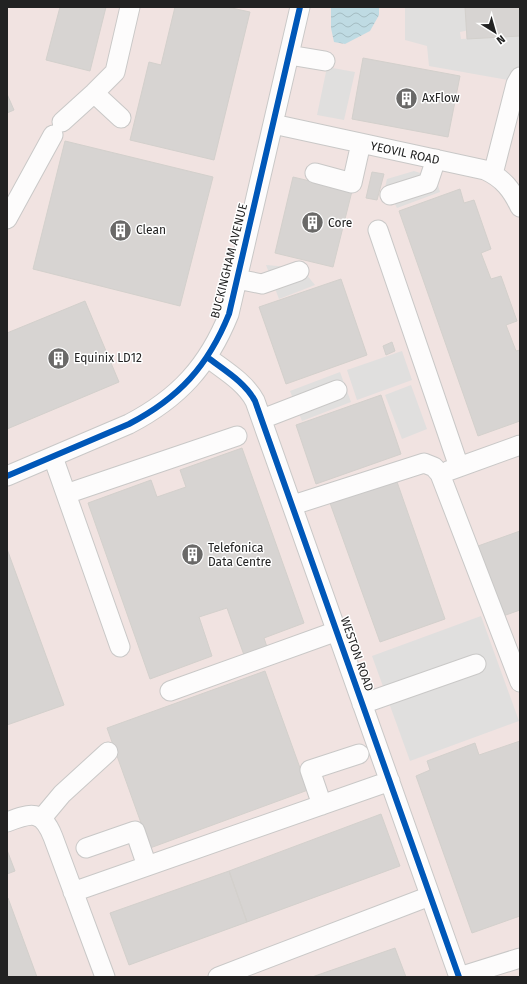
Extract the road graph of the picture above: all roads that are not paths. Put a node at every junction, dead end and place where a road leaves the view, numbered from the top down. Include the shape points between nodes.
1 (130, 7) edge
2 (300, 7) edge
3 (289, 55) junction
4 (325, 61) dead end
5 (520, 77) edge
6 (94, 93) junction
7 (121, 118) dead end
8 (273, 124) junction
9 (361, 143) junction
10 (436, 160) junction
11 (315, 172) dead end
12 (493, 174) junction
13 (390, 195) dead end
14 (520, 207) edge
15 (7, 219) edge
16 (378, 230) dead end
17 (299, 272) dead end
18 (237, 279) junction
19 (207, 357) junction
20 (337, 390) dead end
21 (262, 418) junction
22 (237, 436) dead end
23 (520, 445) edge
24 (53, 456) junction
25 (460, 467) junction
26 (440, 474) junction
27 (7, 476) edge
28 (66, 494) junction
29 (293, 505) junction
30 (337, 631) junction
31 (120, 647) dead end
32 (476, 664) dead end
33 (520, 682) edge
34 (170, 691) dead end
35 (362, 704) junction
36 (108, 752) dead end
37 (359, 754) dead end
38 (390, 781) junction
39 (322, 805) junction
40 (42, 818) junction
41 (7, 822) edge
42 (86, 848) dead end
43 (147, 866) junction
44 (73, 892) junction
45 (430, 896) junction
46 (520, 958) edge
47 (105, 977) edge
48 (218, 977) edge
49 (459, 977) edge

1 - 6 street via 115,72
2 - 3 street, BUCKINGHAM AVENUE
3 - 4 street
3 - 8 street, BUCKINGHAM AVENUE
5 - 12 street
6 - 7 street
6 - 15 street via 58,128
8 - 9 street, YEOVIL ROAD
8 - 18 street, BUCKINGHAM AVENUE
9 - 10 street, YEOVIL ROAD
9 - 11 street via 352,182
10 - 12 street, YEOVIL ROAD
10 - 13 street via 428,183
12 - 14 street, YEOVIL ROAD via 507,185
16 - 25 street
17 - 18 street via 262,284
18 - 19 street, BUCKINGHAM AVENUE via 229,314
19 - 21 street, WESTON ROAD via 245,386 251,393
19 - 24 street, BUCKINGHAM AVENUE via 178,392 147,415
20 - 21 street
21 - 29 street, WESTON ROAD
22 - 28 street
23 - 25 street
24 - 27 street, BUCKINGHAM AVENUE
24 - 28 street
25 - 26 street
26 - 29 street via 434,467 424,463
26 - 33 street
28 - 31 street
29 - 30 street, WESTON ROAD
30 - 34 street
30 - 35 street, WESTON ROAD
32 - 35 street
35 - 38 street, WESTON ROAD
36 - 40 street via 62,794
37 - 39 street via 310,770
38 - 39 street
38 - 45 street, WESTON ROAD
39 - 43 street
40 - 41 street via 29,815
40 - 44 street via 50,829
42 - 43 street via 135,831
43 - 44 street
44 - 47 street
45 - 48 street
45 - 49 street, WESTON ROAD
46 - 49 street

